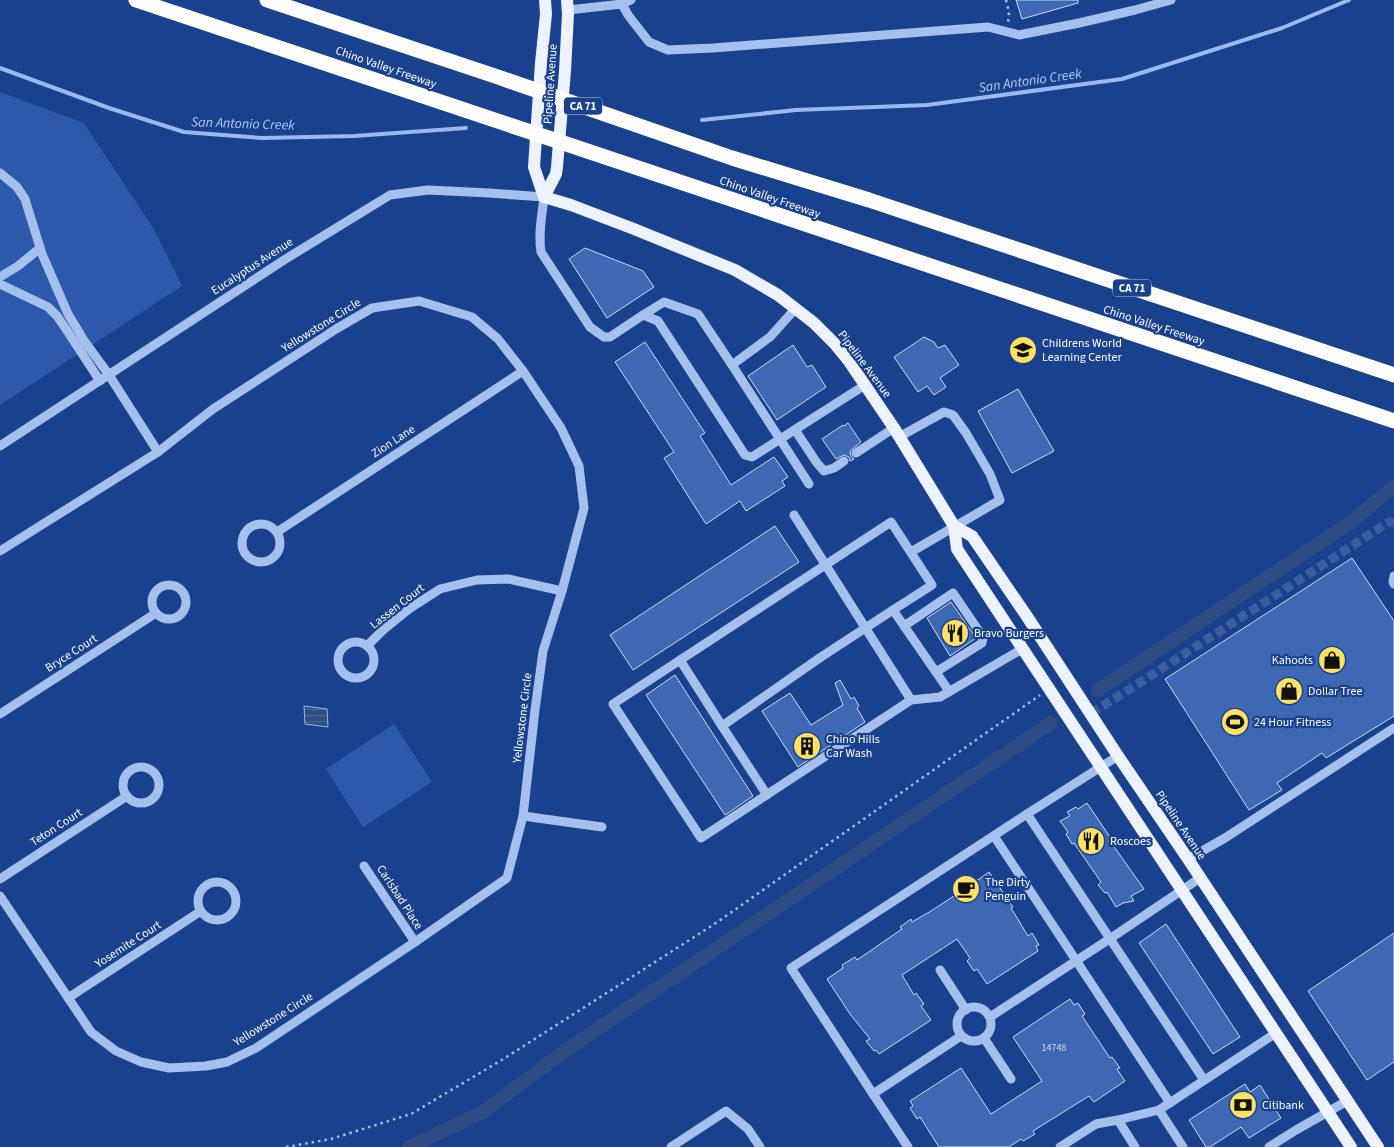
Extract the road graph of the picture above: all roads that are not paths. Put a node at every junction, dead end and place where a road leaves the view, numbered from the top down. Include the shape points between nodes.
1 (136, 0) edge
2 (267, 0) edge
3 (545, 0) edge
4 (631, 0) edge
5 (1171, 0) edge
6 (622, 2) edge
7 (568, 5) edge
8 (0, 173) edge
9 (544, 197) junction
10 (40, 248) junction
11 (0, 277) edge
12 (0, 284) edge
13 (796, 308) junction
14 (643, 315) junction
15 (732, 365) junction
16 (523, 371) junction
17 (109, 375) junction
18 (1394, 375) edge
19 (100, 381) junction
20 (865, 385) junction
21 (1394, 421) edge
22 (795, 430) junction
23 (896, 432) junction
24 (781, 439) junction
25 (0, 446) edge
26 (158, 452) junction
27 (856, 453) dead end
28 (844, 461) dead end
29 (810, 484) dead end
30 (794, 515) dead end
31 (954, 526) junction
32 (277, 532) junction
33 (0, 551) edge
34 (911, 552) junction
35 (826, 564) junction
36 (562, 591) junction
37 (893, 610) junction
38 (156, 613) dead end
39 (904, 626) junction
40 (866, 628) junction
41 (368, 646) junction
42 (1022, 649) junction
43 (680, 660) junction
44 (936, 672) junction
45 (949, 691) junction
46 (912, 700) junction
47 (0, 714) edge
48 (722, 726) junction
49 (1394, 728) edge
50 (1118, 756) junction
51 (1100, 766) junction
52 (766, 795) junction
53 (126, 796) junction
54 (1027, 814) junction
55 (523, 816) junction
56 (602, 827) dead end
57 (994, 836) junction
58 (1188, 859) junction
59 (364, 866) dead end
60 (1200, 878) junction
61 (0, 879) edge
62 (1181, 890) junction
63 (0, 896) edge
64 (201, 911) junction
65 (1111, 938) junction
66 (415, 942) junction
67 (1076, 961) junction
68 (940, 970) dead end
69 (68, 998) junction
70 (966, 1010) junction
71 (990, 1017) junction
72 (1276, 1034) junction
73 (962, 1036) junction
74 (984, 1038) junction
75 (1011, 1078) dead end
76 (1204, 1080) junction
77 (873, 1094) junction
78 (1347, 1101) junction
79 (1170, 1103) junction
80 (1159, 1110) junction
81 (1328, 1112) junction
82 (1118, 1120) junction
83 (671, 1147) edge
84 (760, 1147) edge
85 (908, 1147) edge
86 (1060, 1147) edge
87 (1135, 1147) edge
88 (1183, 1147) edge
89 (1269, 1147) edge
90 (1351, 1147) edge
91 (1378, 1147) edge

1 - 21 highway, Chino Valley Freeway
2 - 18 highway, Chino Valley Freeway / CA 71 via 732,158 869,200
3 - 9 main road, Pipeline Avenue via 534,167
4 - 6 street
5 - 6 street via 1019,34 988,27 668,50 648,42
6 - 7 street
7 - 9 main road, Pipeline Avenue via 557,167
8 - 10 street via 17,187 25,199
9 - 13 main road, Pipeline Avenue via 735,270
9 - 14 street via 540,227 542,252 590,327 604,337 610,337
9 - 17 street, Eucalyptus Avenue via 428,190 390,195
10 - 11 street
10 - 17 street via 68,314
12 - 19 street via 48,307
13 - 15 street via 770,336
13 - 20 main road, Pipeline Avenue via 834,343
14 - 15 street via 664,302 698,314
14 - 24 street via 658,321 745,455 752,457
15 - 24 street
16 - 26 street, Yellowstone Circle via 498,339 472,316 419,301 372,308 213,409
16 - 32 street, Zion Lane
16 - 36 street, Yellowstone Circle via 560,428 579,466 584,508
17 - 19 street, Eucalyptus Avenue
17 - 26 street
19 - 25 street, Eucalyptus Avenue
20 - 22 street
20 - 23 main road, Pipeline Avenue
22 - 24 street
22 - 28 street via 824,471
23 - 27 street
23 - 31 main road, Pipeline Avenue
23 - 31 street via 944,412 952,415 966,433 990,474 1000,500
24 - 29 street
26 - 33 street, Yellowstone Circle
30 - 35 street
31 - 34 street
31 - 42 main road, Pipeline Avenue via 957,549
31 - 50 main road, Pipeline Avenue via 972,536
32 - 32 street via 265,524 250,526 242,539 245,554 257,562 272,559 280,546
34 - 35 street via 891,522
34 - 37 street via 932,585
35 - 40 street
35 - 43 street
36 - 41 street, Lassen Court via 508,579 477,580 440,589 409,609
36 - 55 street, Yellowstone Circle via 543,651
37 - 39 street
37 - 40 street
38 - 47 street, Bryce Court
39 - 44 street
39 - 44 street via 954,593 983,637 982,643
40 - 46 street
40 - 48 street
41 - 41 street, Lassen Court via 351,642 342,648 338,665 345,675 363,677 372,669 374,657
42 - 45 street
42 - 51 main road, Pipeline Avenue
43 - 48 street
43 - 52 street via 613,704 701,838
44 - 45 street
45 - 46 street via 940,697
46 - 52 street
48 - 52 street
49 - 58 street
50 - 51 street
50 - 58 main road, Pipeline Avenue
51 - 54 street
51 - 62 main road, Pipeline Avenue
53 - 53 street via 142,803 149,802 159,788 157,776 148,768 131,770 124,779
53 - 61 street, Teton Court
54 - 57 street
54 - 65 street
55 - 56 street
55 - 66 street, Yellowstone Circle via 507,878
57 - 67 street
57 - 77 street via 791,968
58 - 60 main road, Pipeline Avenue
59 - 66 street, Carlsbad Place
60 - 62 street
60 - 78 main road, Pipeline Avenue
62 - 65 street
62 - 72 main road, Pipeline Avenue
63 - 69 street, Yellowstone Circle
64 - 64 street via 213,920 228,917 236,904 233,890 221,881 206,884 198,897
64 - 69 street, Yosemite Court
65 - 67 street
65 - 76 street
66 - 69 street, Yellowstone Circle via 256,1048 227,1062 206,1066 168,1068 141,1062 116,1051 91,1032
67 - 71 street
67 - 79 street
68 - 70 street
70 - 71 street via 979,1008
70 - 73 street via 957,1025
71 - 74 street via 990,1031
72 - 76 street
72 - 81 main road, Pipeline Avenue
73 - 74 street via 974,1041
73 - 77 street
74 - 75 street
76 - 79 street
77 - 85 street
78 - 81 street
78 - 91 main road, Pipeline Avenue
79 - 80 street
80 - 82 street
80 - 88 street
81 - 89 street
81 - 90 main road, Pipeline Avenue
82 - 86 street via 1096,1124
82 - 87 street
83 - 84 street via 726,1111 748,1128

